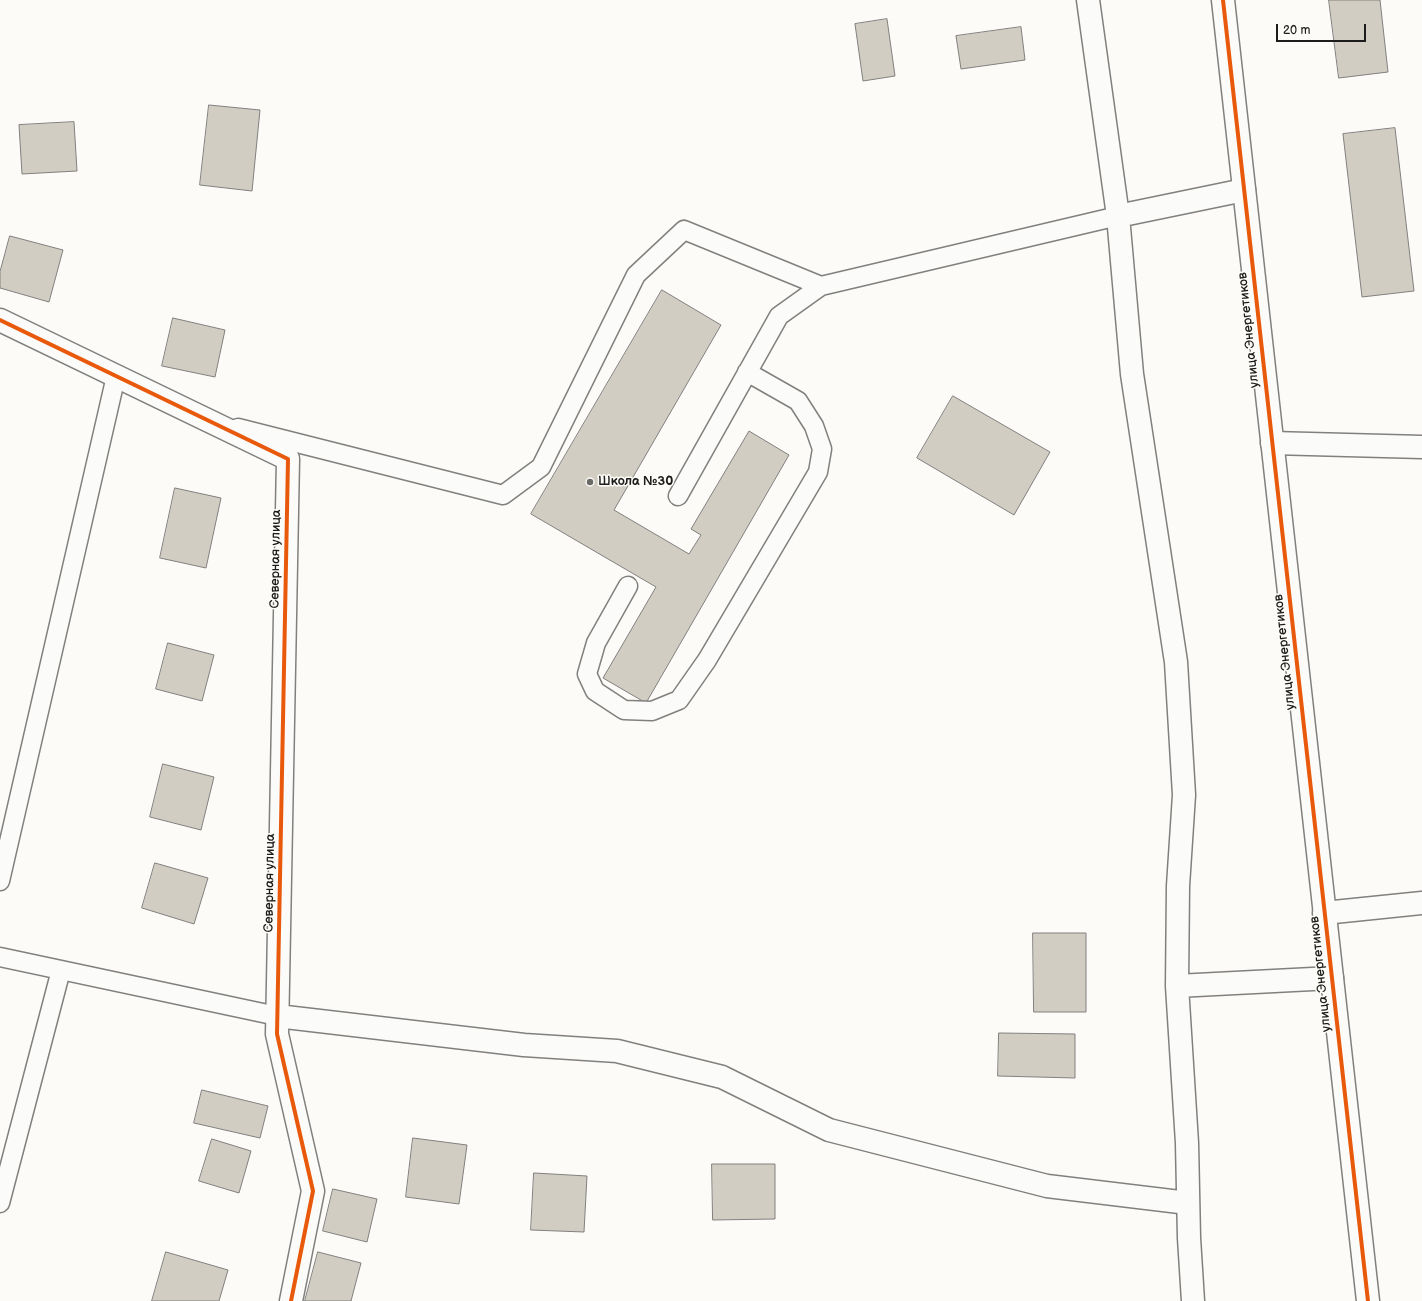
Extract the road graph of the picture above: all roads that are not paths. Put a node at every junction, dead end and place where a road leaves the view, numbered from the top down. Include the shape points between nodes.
1 (1088, 0) edge
2 (1223, 0) edge
3 (1244, 190) junction
4 (1118, 216) junction
5 (821, 286) junction
6 (0, 320) edge
7 (747, 372) junction
8 (116, 376) junction
9 (210, 421) junction
10 (1272, 443) junction
11 (1422, 447) edge
12 (678, 496) dead end
13 (628, 586) dead end
14 (0, 881) edge
15 (1422, 903) edge
16 (1324, 913) junction
17 (0, 957) edge
18 (62, 970) junction
19 (1332, 978) junction
20 (1177, 986) junction
21 (277, 1016) junction
22 (0, 1203) edge
23 (1188, 1203) junction
24 (291, 1301) edge
25 (1193, 1301) edge
26 (1368, 1301) edge

1 - 4 street
2 - 3 street, улица Энергетиков
3 - 4 street
3 - 10 street, улица Энергетиков
4 - 5 lane
4 - 20 street via 1132,374 1176,662 1184,795 1178,886
5 - 7 lane via 778,316
5 - 9 lane via 684,230 636,275 541,467 503,494
6 - 8 street
7 - 12 lane
7 - 13 lane via 798,401 814,426 822,449 818,472 707,660 679,700 652,710 624,710 595,691 587,674 596,643
8 - 9 street
8 - 14 lane
9 - 21 street, Северная улица via 288,459
10 - 11 street
10 - 16 street, улица Энергетиков
15 - 16 street
16 - 19 street, улица Энергетиков
17 - 18 lane
18 - 21 lane
18 - 22 lane
19 - 20 street
19 - 26 street, улица Энергетиков
20 - 23 street via 1187,1143
21 - 23 street via 524,1045 617,1051 722,1077 829,1130 1047,1186
21 - 24 street, Северная улица via 277,1034 313,1191
23 - 25 street

